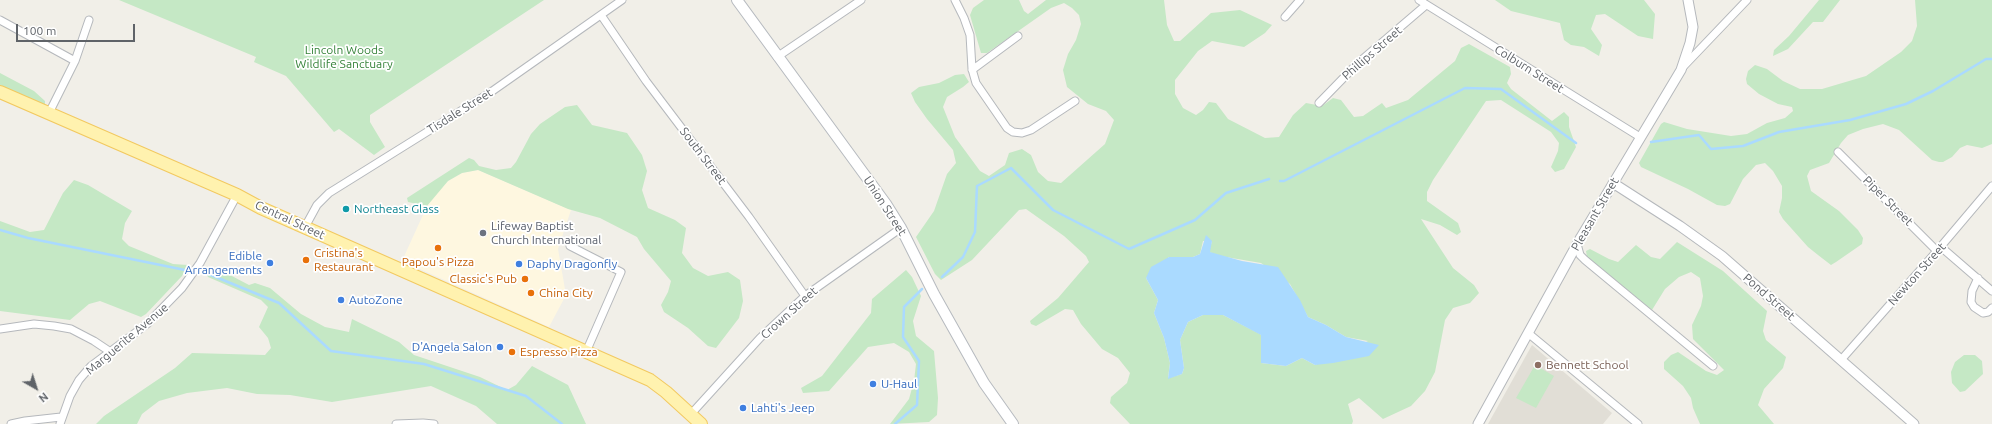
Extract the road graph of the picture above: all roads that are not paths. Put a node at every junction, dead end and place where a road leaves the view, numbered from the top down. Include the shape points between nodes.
1 (622, 0) edge
2 (737, 0) edge
3 (861, 0) edge
4 (955, 0) edge
5 (1300, 0) edge
6 (1419, 0) edge
7 (1688, 0) edge
8 (1747, 0) edge
9 (1426, 5) junction
10 (601, 16) junction
11 (1285, 17) dead end
12 (0, 20) edge
13 (89, 20) dead end
14 (1018, 36) dead end
15 (777, 57) junction
16 (75, 61) junction
17 (972, 70) junction
18 (1681, 70) junction
19 (0, 92) edge
20 (1075, 101) dead end
21 (1319, 103) dead end
22 (49, 113) junction
23 (1640, 137) junction
24 (1838, 152) dead end
25 (1613, 183) junction
26 (1992, 186) edge
27 (237, 195) junction
28 (305, 227) junction
29 (901, 228) junction
30 (1577, 244) junction
31 (570, 246) dead end
32 (1939, 249) junction
33 (1978, 278) junction
34 (1992, 291) edge
35 (805, 296) junction
36 (1992, 308) edge
37 (0, 329) edge
38 (1528, 333) junction
39 (109, 351) junction
40 (586, 352) junction
41 (1841, 360) junction
42 (1713, 366) dead end
43 (691, 414) junction
44 (60, 420) edge
45 (11, 424) edge
46 (396, 424) edge
47 (434, 424) edge
48 (701, 424) edge
49 (1013, 424) edge
50 (1478, 424) edge
51 (1638, 424) edge
52 (1914, 424) edge

1 - 10 street, Tisdale Street
2 - 15 main road, Union Street
3 - 15 street
4 - 17 street via 970,35
5 - 11 street
6 - 9 street, Colburn Street
7 - 18 street, Pleasant Street via 1693,27
8 - 18 street
9 - 21 street, Phillips Street via 1357,64
9 - 23 street, Colburn Street
10 - 28 street, Tisdale Street via 493,91 329,193 317,205
10 - 35 street, South Street via 646,81 750,217
12 - 16 street
13 - 16 street
14 - 17 street
15 - 29 main road, Union Street via 870,181
16 - 22 street
17 - 20 street via 976,83 994,111 1013,132 1022,134 1031,130
18 - 23 street, Pleasant Street
19 - 22 main road, Central Street
22 - 27 main road, Central Street
23 - 25 street, Pleasant Street
24 - 32 street, Piper Street
25 - 30 street, Pleasant Street
25 - 41 street, Pond Street via 1722,256
26 - 32 street, Newton Street
27 - 28 main road, Central Street
27 - 39 street, Marguerite Avenue via 200,263 182,288 147,324
28 - 40 main road, Central Street
29 - 35 street, Crown Street
29 - 49 main road, Union Street via 934,294 984,383
30 - 38 street, Pleasant Street
30 - 42 street via 1580,255 1585,260
31 - 40 street via 621,272
32 - 33 street, Piper Street
32 - 41 street, Newton Street
33 - 34 street, Piper Street
33 - 36 street via 1972,291 1971,302 1983,313
35 - 43 street, Crown Street via 765,333
37 - 39 street via 34,324 71,329
38 - 50 street, Pleasant Street
38 - 51 street
39 - 44 street, Marguerite Avenue via 79,380
40 - 43 main road, Central Street via 650,380
41 - 52 street, Pond Street
43 - 48 main road, Central Street
44 - 45 street
46 - 47 street

